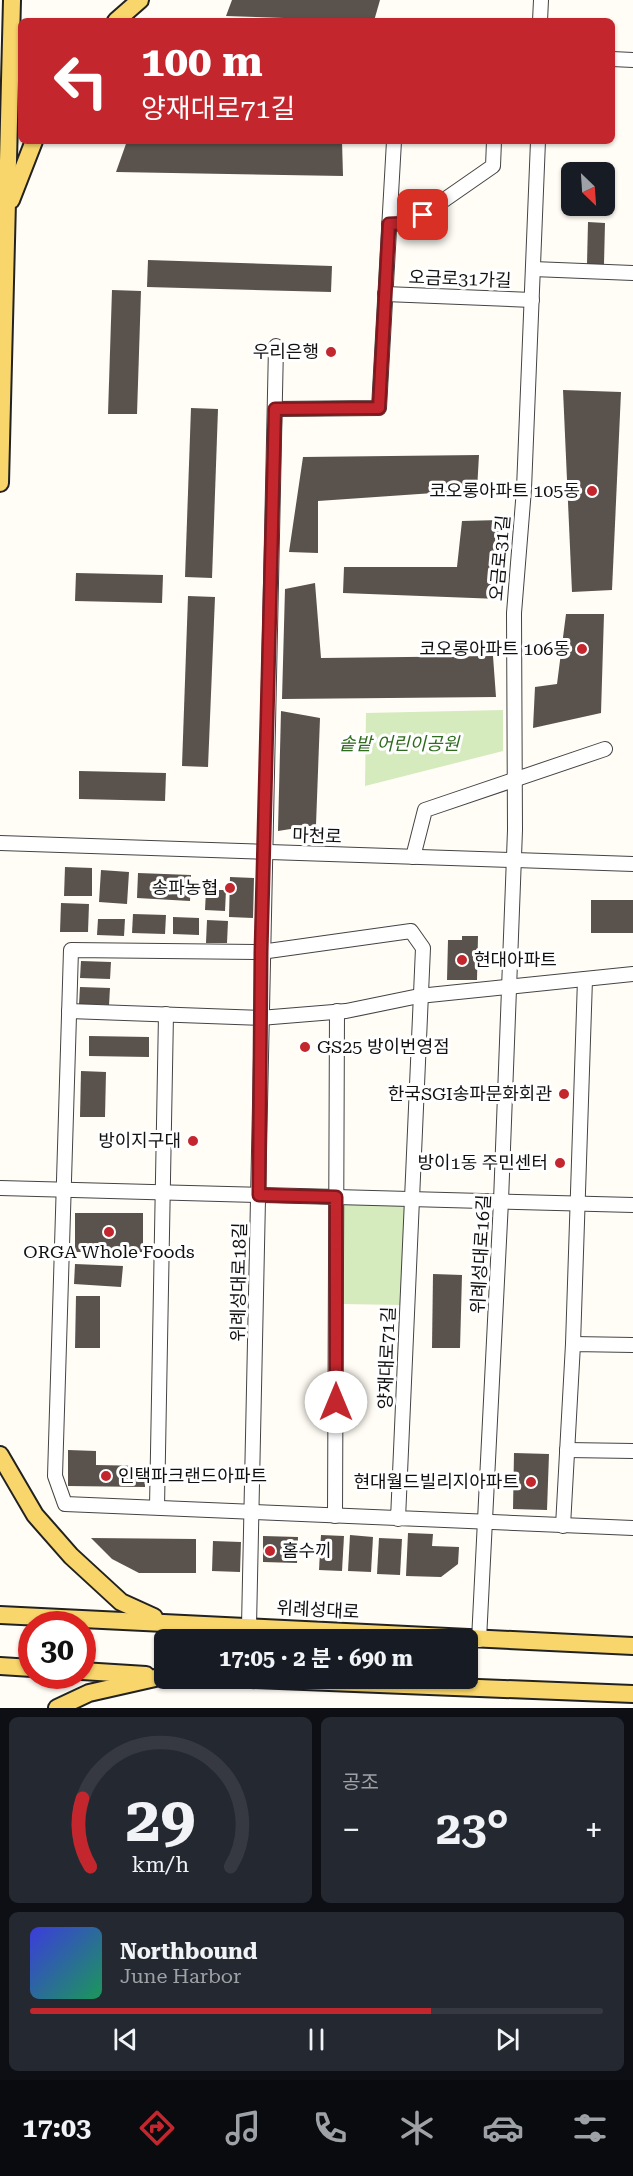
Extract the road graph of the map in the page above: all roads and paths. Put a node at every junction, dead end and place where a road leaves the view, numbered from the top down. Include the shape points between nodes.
1 (12, 0) edge
2 (140, 0) edge
3 (541, 0) edge
4 (119, 18) edge
5 (540, 18) edge
6 (615, 59) edge
7 (633, 60) edge
8 (33, 144) edge
9 (394, 144) edge
10 (494, 144) edge
11 (538, 144) edge
12 (6, 212) junction
13 (389, 224) junction
14 (534, 269) junction
15 (0, 270) edge
16 (633, 273) edge
17 (385, 294) junction
18 (5, 298) junction
19 (532, 300) junction
20 (276, 346) dead end
21 (275, 409) junction
22 (0, 483) edge
23 (605, 749) dead end
24 (516, 779) junction
25 (0, 843) edge
26 (264, 852) junction
27 (413, 857) junction
28 (513, 861) junction
29 (633, 864) edge
30 (261, 952) junction
31 (633, 975) edge
32 (585, 979) junction
33 (508, 987) junction
34 (419, 996) junction
35 (69, 1011) junction
36 (337, 1011) junction
37 (166, 1014) junction
38 (260, 1018) junction
39 (0, 1188) edge
40 (64, 1189) junction
41 (163, 1192) junction
42 (259, 1195) junction
43 (336, 1197) junction
44 (411, 1199) junction
45 (501, 1201) junction
46 (578, 1203) junction
47 (633, 1205) edge
48 (573, 1344) junction
49 (633, 1345) edge
50 (567, 1450) junction
51 (633, 1451) edge
52 (0, 1455) edge
53 (157, 1507) junction
54 (252, 1512) junction
55 (335, 1516) junction
56 (398, 1519) junction
57 (485, 1522) junction
58 (563, 1526) junction
59 (633, 1528) edge
60 (0, 1615) edge
61 (163, 1621) junction
62 (249, 1626) junction
63 (479, 1640) junction
64 (633, 1646) edge
65 (0, 1666) edge
66 (18, 1667) edge
67 (96, 1672) edge
68 (154, 1675) edge
69 (154, 1678) edge
70 (478, 1688) edge
71 (633, 1694) edge
72 (57, 1708) edge

1 - 12 main road
2 - 4 main road
3 - 5 street
6 - 7 street
8 - 12 main road
9 - 13 street, 오금로31가길
10 - 13 street via 493,166 411,223
11 - 14 street, 오금로31길
12 - 18 main road
13 - 17 street, 오금로31가길
14 - 16 street
14 - 19 street, 오금로31길
15 - 18 main road
17 - 19 street, 오금로31가길
17 - 21 street, 오금로31가길 via 379,408
18 - 22 main road
19 - 24 street, 오금로31길 via 514,613
20 - 21 street
21 - 26 street
23 - 24 street
24 - 27 street via 425,810
24 - 28 street, 오금로31길
25 - 26 street, 마천로
26 - 27 street, 마천로
26 - 30 street, 위례성대로18길
27 - 28 street, 마천로
28 - 29 street, 마천로
28 - 33 street, 위례성대로16길
30 - 34 street via 411,931 423,948
30 - 35 street via 71,950
30 - 38 street, 위례성대로18길
31 - 32 street
32 - 33 street
32 - 46 street
33 - 34 street
33 - 45 street, 위례성대로16길
34 - 36 street
34 - 44 street, 양재대로71길
35 - 37 street
35 - 40 street
36 - 38 street
36 - 43 street
37 - 38 street
37 - 41 street
38 - 42 street, 위례성대로18길
39 - 40 street
40 - 41 street
40 - 53 street via 55,1476 65,1503
41 - 42 street
41 - 53 street
42 - 43 street
42 - 54 street, 위례성대로18길
43 - 44 street
43 - 55 street
44 - 45 street
44 - 56 street, 양재대로71길
45 - 46 street
45 - 57 street, 위례성대로16길
46 - 47 street
46 - 48 street
48 - 49 street
48 - 50 street
50 - 51 street
50 - 58 street
52 - 61 main road via 35,1515 71,1556 121,1602
53 - 54 street
54 - 55 street
54 - 62 street, 위례성대로18길
55 - 56 street
56 - 57 street
57 - 58 street
57 - 63 street, 위례성대로16길
58 - 59 street
60 - 61 main road, 위례성대로
61 - 62 main road, 위례성대로
62 - 63 main road, 위례성대로
63 - 64 main road, 위례성대로
65 - 66 main road
67 - 68 main road
69 - 72 main road via 88,1693
70 - 71 main road

